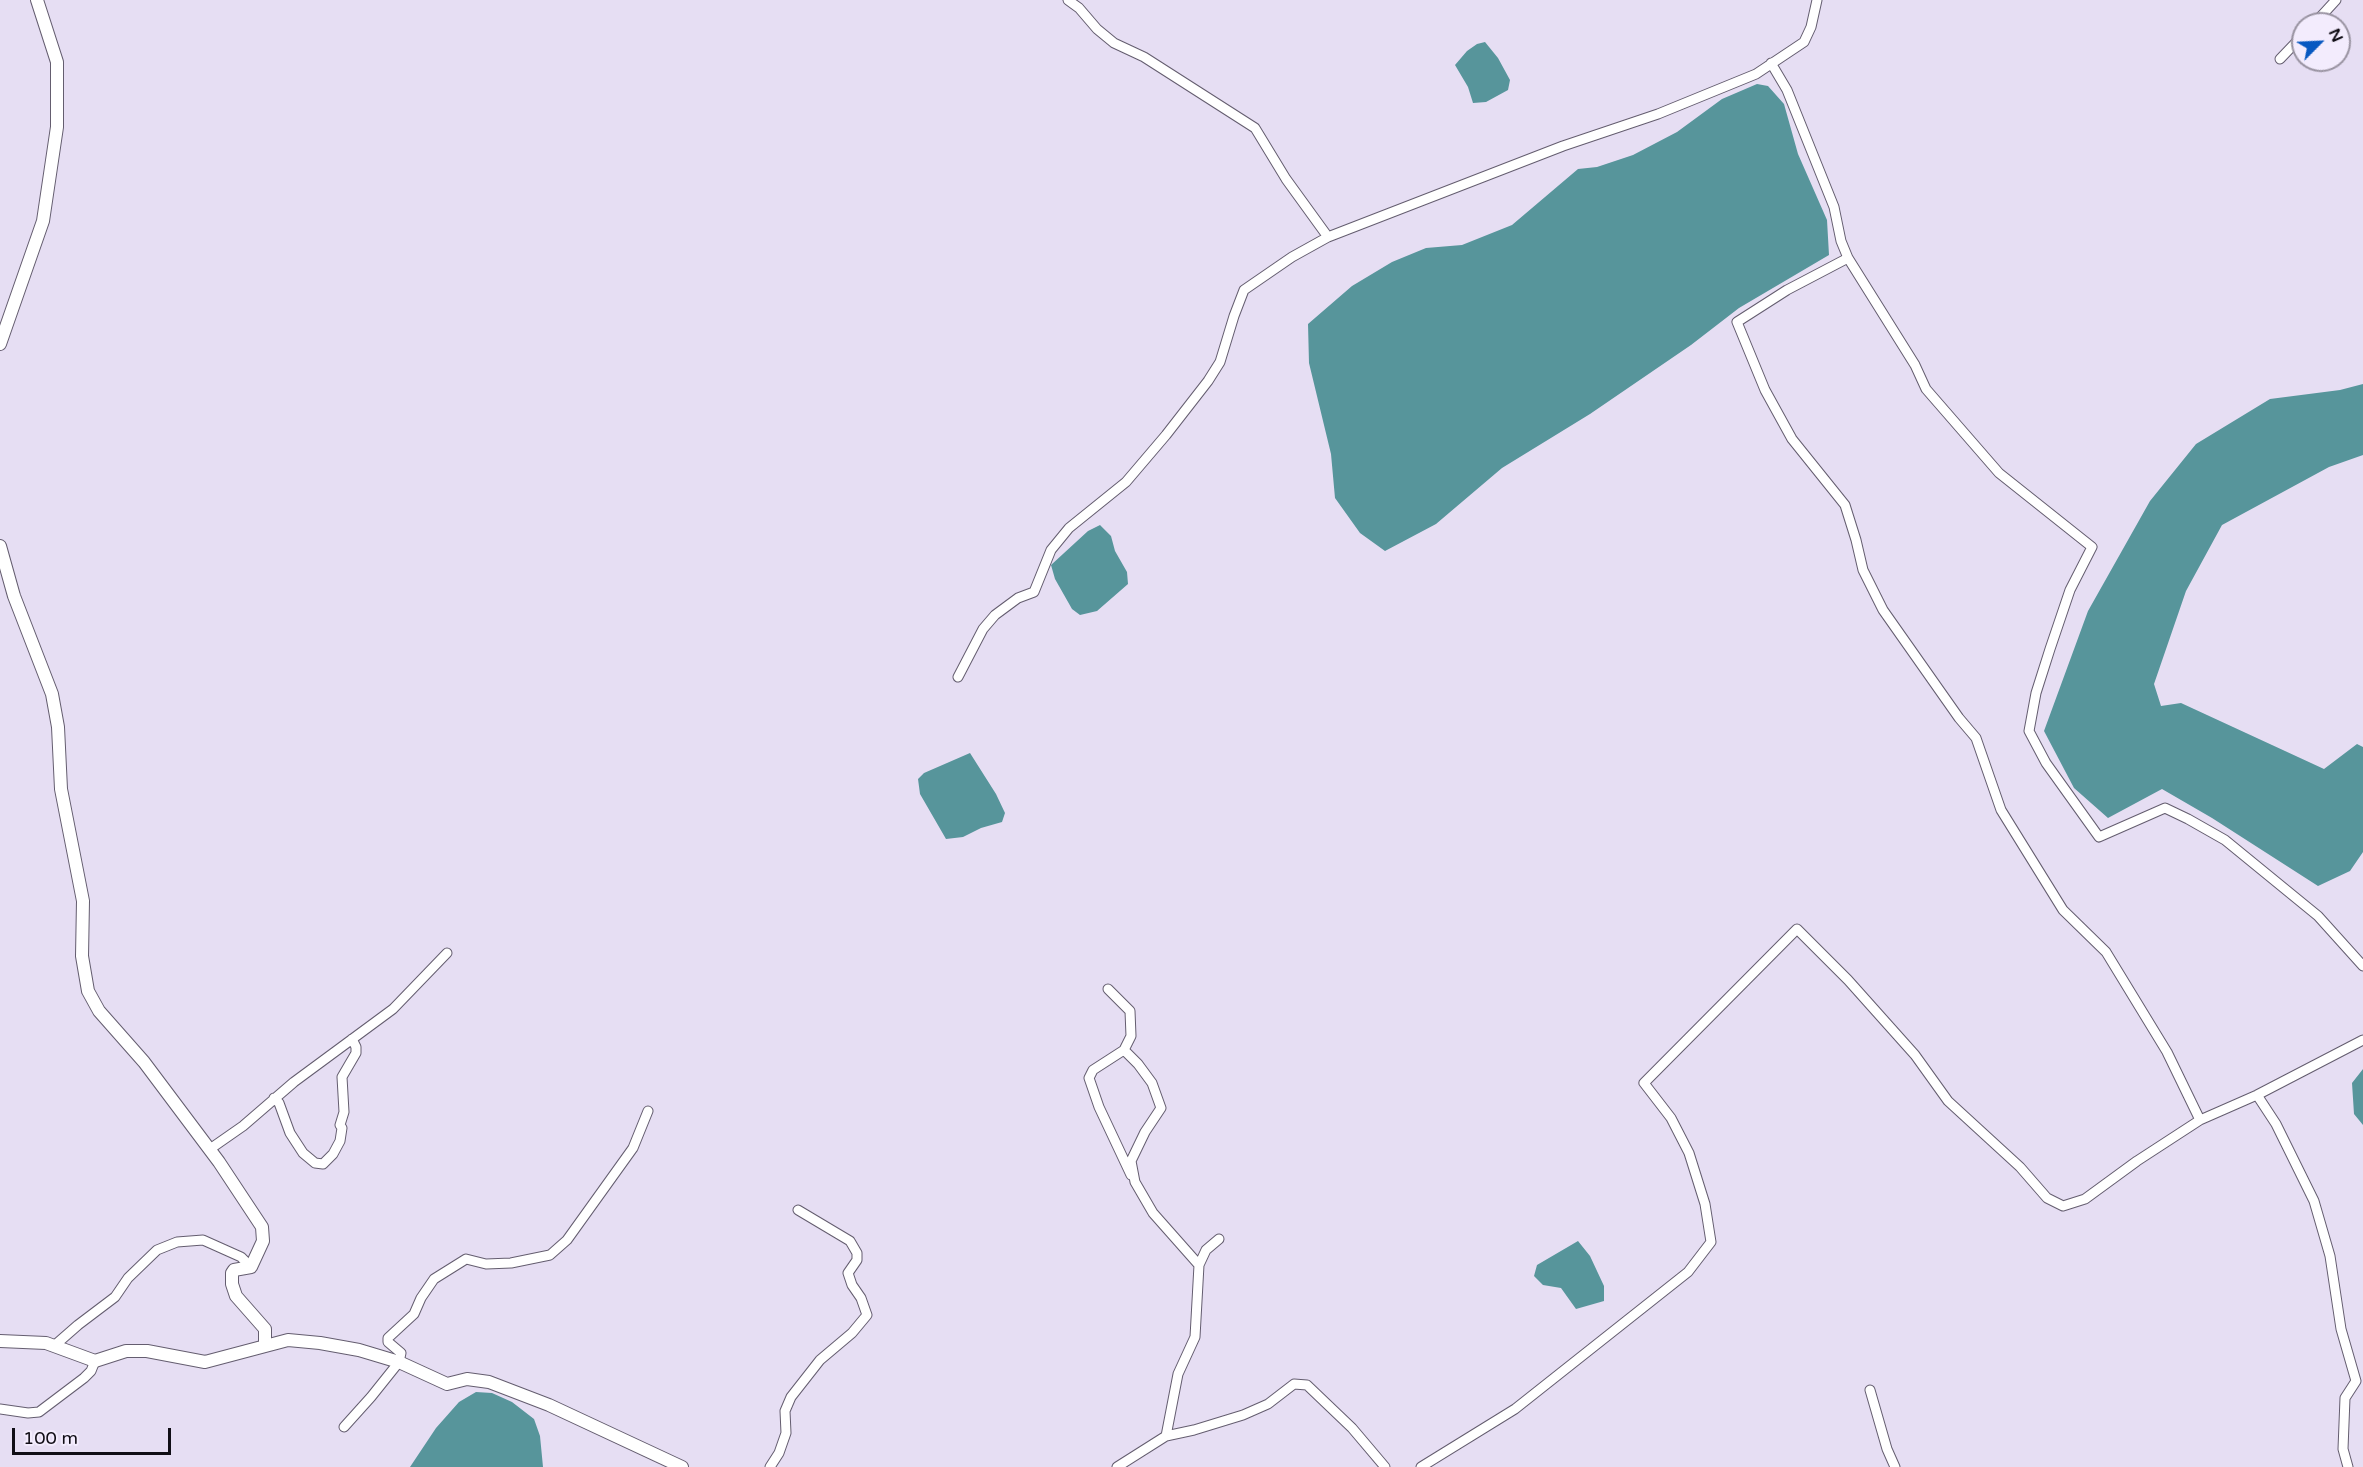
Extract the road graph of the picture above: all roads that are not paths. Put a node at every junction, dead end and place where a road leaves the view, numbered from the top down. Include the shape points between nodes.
1 (37, 0) edge
2 (1068, 0) edge
3 (1817, 0) edge
4 (2336, 0) edge
5 (2325, 12) edge
6 (2291, 48) edge
7 (2280, 59) dead end
8 (1771, 63) junction
9 (1328, 237) junction
10 (1848, 258) junction
11 (0, 344) edge
12 (0, 546) edge
13 (958, 677) dead end
14 (447, 953) dead end
15 (2363, 966) edge
16 (1108, 989) dead end
17 (352, 1040) junction
18 (2363, 1040) edge
19 (1124, 1050) junction
20 (2257, 1095) junction
21 (274, 1098) junction
22 (648, 1111) dead end
23 (2200, 1120) junction
24 (210, 1149) junction
25 (1135, 1182) junction
26 (798, 1210) dead end
27 (1219, 1239) dead end
28 (1199, 1265) junction
29 (251, 1266) junction
30 (0, 1341) edge
31 (265, 1344) junction
32 (54, 1346) junction
33 (95, 1361) junction
34 (399, 1362) junction
35 (1870, 1390) dead end
36 (0, 1409) edge
37 (344, 1427) dead end
38 (1166, 1436) junction
39 (681, 1467) edge
40 (770, 1467) edge
41 (1117, 1467) edge
42 (1384, 1467) edge
43 (1423, 1467) edge
44 (1895, 1467) edge
45 (2348, 1467) edge

1 - 11 street via 57,62 57,127 43,221
2 - 9 street via 1114,43 1144,57 1255,129
3 - 8 street via 1804,42
4 - 5 street
6 - 7 street
8 - 9 street via 1756,74 1658,114
8 - 10 street via 1787,90 1831,198 1840,241
9 - 13 street via 1244,290 1220,362 1208,381 1126,482 1069,528 1052,550 1034,592 1018,598 983,629
10 - 15 street via 1926,389 1999,473 2092,547 2070,590 2036,693 2029,731 2046,763 2099,837 2165,808 2188,819 2225,840 2318,916
10 - 23 street via 1737,322 1765,390 1792,440 1845,505 1863,570 1883,610 1976,738 2001,810 2063,910 2106,952 2167,1052
12 - 24 street via 14,596 52,694 61,789 83,902 82,956 88,991 99,1011 144,1062
14 - 17 street via 400,1003
16 - 19 street via 1130,1011 1131,1036
17 - 21 street
17 - 21 street via 356,1053 342,1077 344,1112 340,1141 323,1164 303,1153
18 - 20 street
19 - 25 street via 1152,1083 1161,1108 1131,1161
19 - 25 street via 1093,1070 1089,1078
20 - 23 street
20 - 45 street via 2314,1201 2330,1256 2341,1329 2356,1381 2345,1398 2343,1449
21 - 24 street
22 - 34 street via 633,1148 567,1240 550,1255 511,1263 486,1264 466,1259 434,1279 414,1314 388,1338 401,1353
23 - 43 street via 2085,1199 2062,1206 2047,1198 2020,1167 1948,1101 1915,1055 1797,929 1644,1083 1671,1118 1689,1153 1705,1204 1711,1242 1688,1272 1515,1409
24 - 29 street via 262,1227 263,1241
25 - 28 street via 1153,1213
26 - 40 street via 850,1240 857,1260 848,1273 867,1315 820,1360 791,1397 785,1411 786,1433
27 - 28 street via 1206,1250
28 - 38 street via 1195,1337 1178,1374
29 - 31 street via 234,1270 232,1284 236,1296 265,1329
29 - 32 street via 241,1257 203,1240 177,1242 157,1250 128,1278 116,1297
30 - 32 street
31 - 33 street via 205,1362 147,1351 126,1351
31 - 34 street via 288,1340 320,1343
32 - 33 street
33 - 36 street via 84,1378 39,1412
34 - 37 street
34 - 39 street via 447,1384 466,1379 489,1382
35 - 44 street
38 - 41 street
38 - 42 street via 1243,1415 1268,1404 1294,1384 1307,1385 1352,1428

